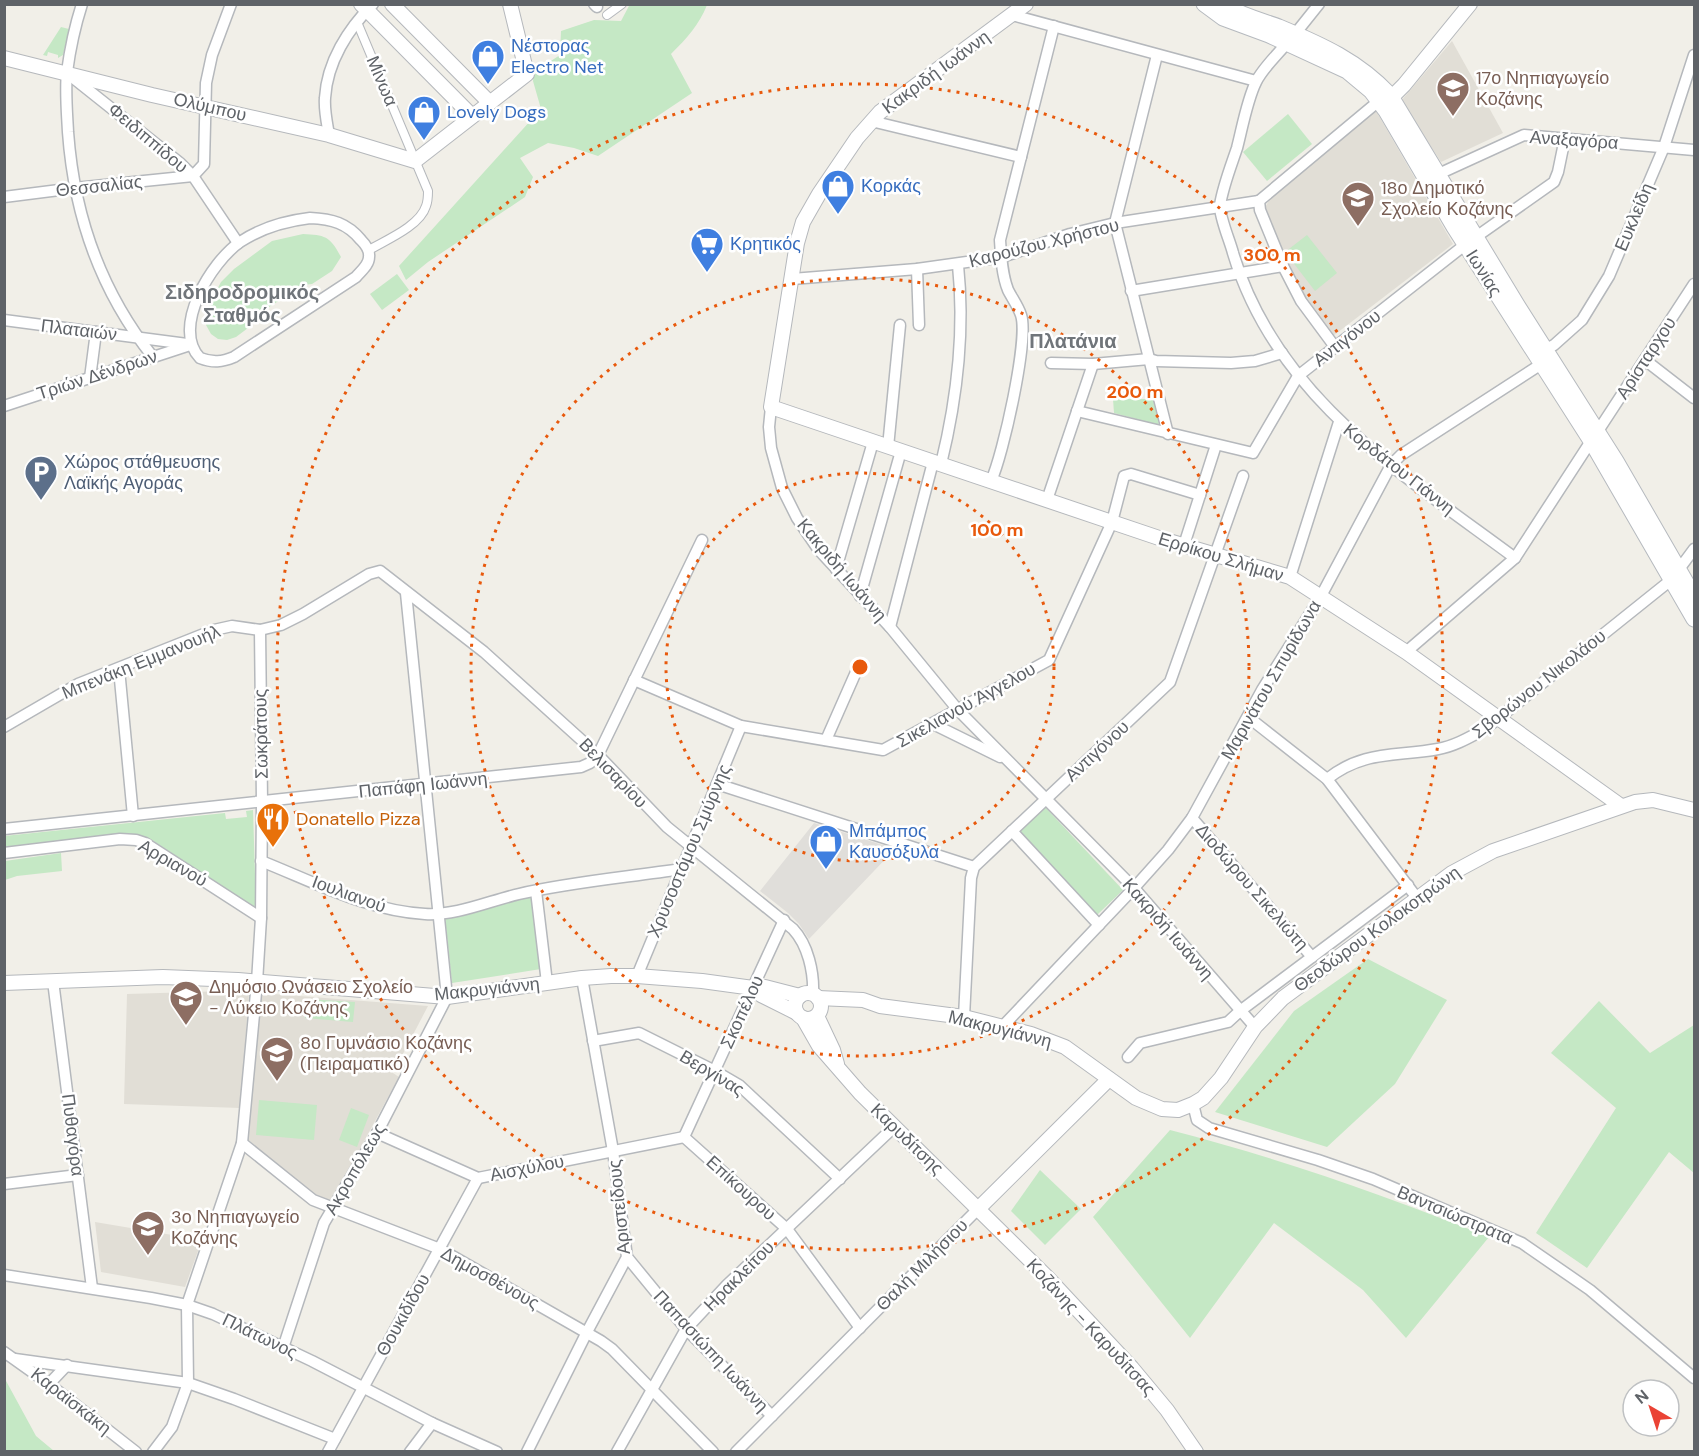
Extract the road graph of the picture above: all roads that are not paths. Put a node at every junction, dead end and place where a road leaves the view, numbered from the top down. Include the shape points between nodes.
1 (82, 4) edge
2 (231, 4) edge
3 (392, 4) edge
4 (510, 4) edge
5 (622, 4) edge
6 (1026, 4) edge
7 (1204, 4) edge
8 (1222, 4) edge
9 (1319, 4) edge
10 (1470, 4) edge
11 (367, 7) edge
12 (607, 15) dead end
13 (1012, 15) junction
14 (357, 22) junction
15 (1054, 26) junction
16 (1291, 39) junction
17 (1157, 55) junction
18 (1695, 55) edge
19 (4, 58) edge
20 (67, 73) junction
21 (1256, 81) junction
22 (1385, 98) junction
23 (490, 103) junction
24 (205, 105) junction
25 (472, 116) junction
26 (871, 121) junction
27 (329, 135) junction
28 (1565, 138) junction
29 (1664, 147) junction
30 (1695, 150) edge
31 (1021, 157) junction
32 (415, 161) junction
33 (193, 176) junction
34 (1432, 177) junction
35 (75, 188) junction
36 (4, 197) edge
37 (1259, 201) junction
38 (1220, 207) junction
39 (1115, 223) junction
40 (1470, 241) junction
41 (238, 243) junction
42 (369, 250) junction
43 (1002, 257) junction
44 (958, 264) junction
45 (1283, 266) junction
46 (917, 269) junction
47 (1239, 274) junction
48 (792, 279) junction
49 (1695, 284) edge
50 (1131, 291) junction
51 (4, 320) edge
52 (900, 325) dead end
53 (919, 326) dead end
54 (96, 332) junction
55 (137, 338) junction
56 (190, 345) junction
57 (1335, 347) junction
58 (1282, 353) junction
59 (1544, 356) junction
60 (153, 357) junction
61 (1149, 358) junction
62 (1645, 360) junction
63 (1051, 363) dead end
64 (1092, 364) junction
65 (1299, 376) junction
66 (90, 378) junction
67 (1695, 398) edge
68 (4, 406) edge
69 (771, 407) junction
70 (1077, 411) junction
71 (1339, 422) junction
72 (1168, 434) junction
73 (1594, 436) junction
74 (873, 442) junction
75 (1216, 445) junction
76 (894, 449) junction
77 (937, 463) junction
78 (1391, 465) junction
79 (1243, 476) dead end
80 (991, 481) junction
81 (1200, 495) junction
82 (1047, 500) junction
83 (1112, 522) junction
84 (702, 540) dead end
85 (1184, 545) junction
86 (1695, 549) edge
87 (1216, 555) junction
88 (1515, 558) junction
89 (836, 569) junction
90 (380, 571) joint
91 (1675, 575) junction
92 (1290, 577) junction
93 (406, 593) junction
94 (860, 596) junction
95 (1321, 596) junction
96 (1695, 596) edge
97 (1695, 619) edge
98 (890, 627) junction
99 (260, 630) junction
100 (1406, 652) junction
101 (119, 669) junction
102 (856, 672) dead end
103 (634, 680) junction
104 (958, 710) junction
105 (1248, 717) junction
106 (1500, 718) junction
107 (933, 724) junction
108 (741, 726) junction
109 (4, 727) edge
110 (826, 740) junction
111 (598, 755) junction
112 (1010, 762) junction
113 (1326, 779) junction
114 (717, 784) junction
115 (426, 785) junction
116 (1046, 798) junction
117 (262, 802) junction
118 (1621, 806) junction
119 (1695, 810) edge
120 (133, 816) junction
121 (1192, 818) junction
122 (4, 829) edge
123 (1011, 831) junction
124 (690, 847) junction
125 (4, 853) edge
126 (261, 861) junction
127 (974, 867) junction
128 (681, 869) junction
129 (1408, 885) junction
130 (1134, 888) junction
131 (536, 891) junction
132 (1418, 898) junction
133 (439, 915) junction
134 (261, 918) junction
135 (784, 920) junction
136 (1099, 925) junction
137 (1312, 957) junction
138 (636, 976) junction
139 (582, 978) junction
140 (53, 981) junction
141 (258, 982) junction
142 (4, 983) edge
143 (548, 983) junction
144 (753, 988) junction
145 (447, 997) junction
146 (810, 1006) junction
147 (1240, 1011) junction
148 (964, 1017) junction
149 (1003, 1026) junction
150 (1255, 1027) junction
151 (593, 1041) junction
152 (1128, 1057) dead end
153 (715, 1071) junction
154 (1109, 1079) junction
155 (1193, 1104) junction
156 (894, 1127) junction
157 (376, 1133) junction
158 (684, 1137) junction
159 (242, 1143) junction
160 (613, 1151) junction
161 (78, 1175) junction
162 (478, 1178) junction
163 (840, 1179) junction
164 (4, 1184) edge
165 (334, 1207) junction
166 (979, 1208) junction
167 (787, 1229) junction
168 (440, 1249) junction
169 (627, 1257) junction
170 (4, 1275) edge
171 (92, 1288) junction
172 (187, 1305) junction
173 (860, 1328) junction
174 (686, 1329) junction
175 (587, 1332) junction
176 (284, 1348) junction
177 (4, 1352) edge
178 (15, 1359) junction
179 (67, 1365) junction
180 (1695, 1378) edge
181 (188, 1383) junction
182 (49, 1384) junction
183 (364, 1387) junction
184 (652, 1390) junction
185 (772, 1416) junction
186 (432, 1423) junction
187 (335, 1439) junction
188 (620, 1450) edge
189 (136, 1452) edge
190 (153, 1452) edge
191 (328, 1452) edge
192 (410, 1452) edge
193 (497, 1452) edge
194 (527, 1452) edge
195 (712, 1452) edge
196 (736, 1452) edge
197 (1196, 1452) edge

1 - 20 street
2 - 24 street via 212,55
3 - 23 street
4 - 23 street via 528,74
5 - 12 street
6 - 13 street, Κακριδή Ιωάννη
7 - 16 main road, Ιωνίας via 1223,18
8 - 16 main road, Ιωνίας
9 - 16 street
10 - 22 street via 1404,85
11 - 14 street
11 - 25 street
13 - 15 street
13 - 26 street, Κακριδή Ιωάννη
14 - 27 street via 339,49 327,81
14 - 32 street, Μίνωα
15 - 17 street
15 - 31 street
16 - 21 street
16 - 22 main road, Ιωνίας via 1357,64 1373,77
17 - 21 street
17 - 39 street
18 - 29 street, Ευκλείδη
19 - 20 street, Ολύμπου
20 - 24 street, Ολύμπου
20 - 33 street, Φειδιππίδου
20 - 35 street via 67,117
21 - 38 street
22 - 34 main road, Ιωνίας
22 - 37 street
23 - 25 street
24 - 27 street, Ολύμπου
24 - 33 street via 204,164
25 - 32 street
26 - 31 street
26 - 48 street, Κακριδή Ιωάννη via 803,222
27 - 32 street, Ολύμπου
28 - 29 street, Αναξαγόρα
28 - 34 street, Αναξαγόρα via 1524,135
28 - 40 street, Αντιγόνου via 1554,182
29 - 30 street, Αναξαγόρα
29 - 59 street, Ευκλείδη via 1595,301 1582,320
31 - 43 street via 1000,240
32 - 42 street, Μίνωα via 428,191 427,205 402,231
33 - 35 street, Θεσσαλίας
33 - 41 street, Φειδιππίδου
34 - 40 main road, Ιωνίας
35 - 36 street, Θεσσαλίας
35 - 55 street via 96,260
37 - 38 street, Καρούζου Χρήστου
37 - 45 street
38 - 39 street, Καρούζου Χρήστου
38 - 47 street, Κορδάτου Γιάννη
39 - 43 street, Καρούζου Χρήστου
39 - 50 street
40 - 57 street, Αντιγόνου
40 - 59 main road, Ιωνίας
41 - 42 street via 275,225 310,218 341,223
41 - 56 street via 216,265 202,287 192,315
42 - 56 street via 370,258 356,277 234,357 224,362 207,361
43 - 44 street, Καρούζου Χρήστου
43 - 80 street via 1008,289 1021,316 1022,335 1004,442
44 - 46 street, Καρούζου Χρήστου
44 - 77 street via 960,360
45 - 47 street
45 - 57 street via 1301,301
46 - 48 street, Καρούζου Χρήστου
46 - 53 street
47 - 50 street
47 - 58 street, Κορδάτου Γιάννη
48 - 69 street, Κακριδή Ιωάννη
49 - 62 street, Αρίσταρχου
50 - 61 street
51 - 54 street, Πλαταιών
52 - 76 street
54 - 55 street, Πλαταιών
54 - 66 street
55 - 56 street, Πλαταιών
55 - 60 street
56 - 60 street, Τριών Δένδρων
57 - 65 street, Αντιγόνου
58 - 61 street via 1231,363
58 - 65 street, Κορδάτου Γιάννη
59 - 73 main road, Ιωνίας
59 - 78 street, Μαρινάτου Σπυρίδωνα via 1401,454
60 - 66 street, Τριών Δένδρων
61 - 64 street
61 - 72 street
62 - 67 street
62 - 73 street, Αρίσταρχου
63 - 64 street
64 - 70 street
65 - 71 street, Κορδάτου Γιάννη
65 - 75 street, Αντιγόνου via 1252,453
66 - 68 street, Τριών Δένδρων
69 - 74 street, Ερρίκου Σλήμαν
69 - 89 street, Κακριδή Ιωάννη via 771,448 782,488 797,518
70 - 72 street
70 - 82 street
71 - 78 street, Κορδάτου Γιάννη
71 - 92 street
72 - 75 street
73 - 88 street, Αρίσταρχου
73 - 91 main road, Ιωνίας
74 - 76 street, Ερρίκου Σλήμαν
74 - 89 street
75 - 81 street
76 - 77 street, Ερρίκου Σλήμαν
76 - 94 street
77 - 80 street, Ερρίκου Σλήμαν
77 - 98 street
78 - 88 street, Κορδάτου Γιάννη
78 - 95 street, Μαρινάτου Σπυρίδωνα
79 - 87 street, Αντιγόνου
80 - 82 street, Ερρίκου Σλήμαν
81 - 83 street, Σικελιανού Άγγελου via 1128,474 1124,476
81 - 85 street
82 - 83 street, Ερρίκου Σλήμαν
83 - 85 street, Ερρίκου Σλήμαν
83 - 104 street, Σικελιανού Άγγελου via 1049,660
84 - 103 street
85 - 87 street, Ερρίκου Σλήμαν
86 - 91 street, Σβορώνου Νικολάου
87 - 92 street, Ερρίκου Σλήμαν
87 - 116 street, Αντιγόνου via 1170,682
88 - 100 street, Αρίσταρχου
89 - 94 street, Κακριδή Ιωάννη
90 - 93 street, Βελισαρίου
90 - 99 street, Μπενάκη Εμμανουήλ via 281,625
91 - 96 main road, Ιωνίας
91 - 97 main road, Ιωνίας
91 - 106 street, Σβορώνου Νικολάου
92 - 95 street, Ερρίκου Σλήμαν
93 - 111 street, Βελισαρίου via 484,652
93 - 115 street
94 - 98 street, Κακριδή Ιωάννη
95 - 100 street, Ερρίκου Σλήμαν
95 - 105 street, Μαρινάτου Σπυρίδωνα
98 - 104 street, Κακριδή Ιωάννη
99 - 101 street, Μπενάκη Εμμανουήλ via 232,626 214,630
99 - 117 street, Σωκράτους
100 - 106 street, Ερρίκου Σλήμαν
101 - 109 street, Μπενάκη Εμμανουήλ via 78,684
101 - 120 street
102 - 110 street
103 - 108 street, Σικελιανού Άγγελου
103 - 111 street
104 - 107 street, Σικελιανού Άγγελου
104 - 112 street, Κακριδή Ιωάννη
105 - 113 street
105 - 121 street, Μαρινάτου Σπυρίδωνα
106 - 113 street, Σβορώνου Νικολάου via 1457,744 1358,760
106 - 118 street, Ερρίκου Σλήμαν
107 - 110 street, Σικελιανού Άγγελου via 883,750
107 - 112 street
108 - 110 street, Σικελιανού Άγγελου
108 - 114 street, Χρυσοστόμου Σμύρνης
111 - 115 street, Παπάφη Ιωάννη via 572,770
111 - 124 street, Βελισαρίου via 648,810
112 - 116 street, Κακριδή Ιωάννη
113 - 129 street
114 - 124 street, Χρυσοστόμου Σμύρνης
114 - 127 street
115 - 117 street, Παπάφη Ιωάννη
115 - 133 street
116 - 123 street, Αντιγόνου
116 - 130 street, Κακριδή Ιωάννη
117 - 120 street, Παπάφη Ιωάννη
117 - 126 street, Σωκράτους
118 - 119 street, Θεοδώρου Κολοκοτρώνη via 1653,800
118 - 132 street, Θεοδώρου Κολοκοτρώνη via 1486,854
120 - 122 street, Παπάφη Ιωάννη
121 - 130 street, Μαρινάτου Σπυρίδωνα
121 - 137 street, Διοδώρου Σικελιώτη
123 - 127 street, Αντιγόνου
123 - 136 street
124 - 128 street, Χρυσοστόμου Σμύρνης
124 - 135 street, Βελισαρίου
125 - 134 street, Αρριανού via 136,840
126 - 133 street, Ιουλιανού via 373,905
126 - 134 street, Σωκράτους
127 - 148 street
128 - 131 street
128 - 138 street, Χρυσοστόμου Σμύρνης
129 - 132 street
129 - 137 street
130 - 136 street, Μαρινάτου Σπυρίδωνα
130 - 147 street, Κακριδή Ιωάννη
131 - 133 street
131 - 143 street
132 - 150 street, Θεοδώρου Κολοκοτρώνη via 1290,992
133 - 145 street
134 - 141 street, Σωκράτους
135 - 144 street, Σκοπέλου
135 - 146 street, Βελισαρίου via 800,936 808,956
136 - 149 street, Μαρινάτου Σπυρίδωνα
137 - 147 street
138 - 139 street, Μακρυγιάννη
138 - 144 street, Μακρυγιάννη
139 - 143 street, Μακρυγιάννη
139 - 151 street, Αριστείδους
140 - 141 street, Μακρυγιάννη via 163,977
140 - 142 street, Μακρυγιάννη
140 - 161 street, Πυθαγόρα
141 - 145 street, Μακρυγιάννη
141 - 159 street, Σωκράτους
143 - 145 street, Μακρυγιάννη
144 - 146 street, Μακρυγιάννη via 765,987
144 - 153 street, Σκοπέλου
145 - 157 street, Ακροπόλεως
146 - 148 street, Μακρυγιάννη via 880,1006
146 - 156 street, Καρυδίτσης via 837,1066
147 - 150 street, Κακριδή Ιωάννη
147 - 152 street via 1228,1022 1140,1043
148 - 149 street, Μακρυγιάννη
149 - 154 street, Μακρυγιάννη via 1058,1043
150 - 155 street, Θεοδώρου Κολοκοτρώνη via 1221,1078
151 - 153 street, Βεργίνας via 639,1033
151 - 160 street, Αριστείδους
153 - 158 street, Σκοπέλου
153 - 163 street, Βεργίνας via 739,1085
154 - 155 street via 1136,1098 1162,1108 1178,1110
154 - 166 street, Θαλή Μιλήσιου
155 - 180 street, Βαντσιώστρατα via 1197,1120 1209,1128 1373,1179 1522,1243 1590,1290
156 - 163 street, Ηρακλείτου
156 - 166 street, Καρυδίτσης
157 - 162 street, Αισχύλου
157 - 165 street, Ακροπόλεως
158 - 160 street, Αισχύλου
158 - 167 street, Επίκουρου
159 - 165 street, Δημοσθένους via 313,1200
159 - 172 street, Σωκράτους
160 - 162 street, Αισχύλου
160 - 169 street, Αριστείδους
161 - 164 street
161 - 171 street, Πυθαγόρα
162 - 168 street, Θουκιδίδου
163 - 167 street, Ηρακλείτου
165 - 168 street, Δημοσθένους
165 - 176 street, Ακροπόλεως via 315,1248
166 - 173 street, Θαλή Μιλήσιου
166 - 197 street, Κοζάνης - Καρυδίτσας via 1132,1368
167 - 173 street, Επίκουρου
167 - 174 street, Ηρακλείτου
168 - 175 street, Δημοσθένους
168 - 183 street, Θουκιδίδου
169 - 174 street, Παπασιώπη Ιωάννη
169 - 175 street, Αριστείδους
170 - 171 street, Πλάτωνος
171 - 172 street, Πλάτωνος
172 - 176 street, Πλάτωνος
172 - 181 street, Σωκράτους
173 - 185 street, Θαλή Μιλήσιου
174 - 184 street, Ηρακλείτου
174 - 185 street, Παπασιώπη Ιωάννη
175 - 184 street, Δημοσθένους via 612,1349
175 - 194 street, Αριστείδους
176 - 183 street, Πλάτωνος
177 - 178 street, Καραϊσκάκη
178 - 179 street
178 - 182 street, Καραϊσκάκη
179 - 181 street
179 - 182 street
181 - 187 street
181 - 190 street via 172,1427
182 - 189 street, Καραϊσκάκη
183 - 186 street, Πλάτωνος
183 - 187 street, Θουκιδίδου
184 - 188 street, Ηρακλείτου
184 - 195 street, Δημοσθένους
185 - 196 street, Θαλή Μιλήσιου
186 - 192 street
186 - 193 street, Πλάτωνος
187 - 191 street, Θουκιδίδου

